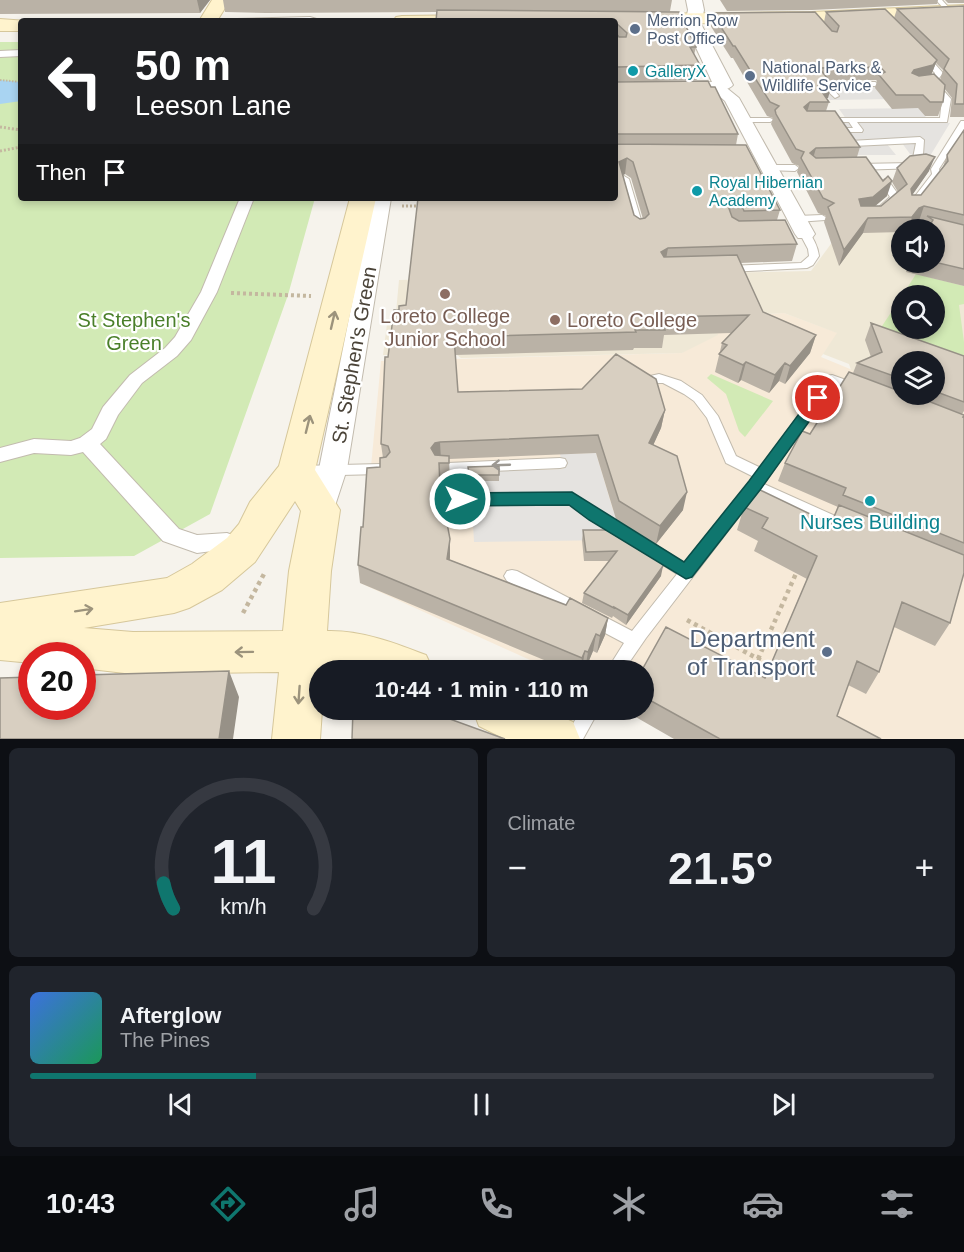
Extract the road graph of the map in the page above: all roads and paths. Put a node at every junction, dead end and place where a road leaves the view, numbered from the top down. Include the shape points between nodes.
1 (221, 0) edge
2 (694, 0) edge
3 (950, 7) edge
4 (210, 18) edge
5 (624, 19) edge
6 (694, 19) junction
7 (0, 25) edge
8 (18, 25) edge
9 (917, 49) edge
10 (18, 53) edge
11 (0, 54) edge
12 (0, 80) edge
13 (18, 82) edge
14 (933, 82) junction
15 (875, 84) edge
16 (914, 85) edge
17 (718, 88) junction
18 (618, 90) edge
19 (835, 96) dead end
20 (743, 120) junction
21 (770, 120) edge
22 (818, 120) edge
23 (851, 120) junction
24 (964, 123) edge
25 (0, 127) edge
26 (18, 130) edge
27 (842, 130) edge
28 (853, 143) edge
29 (18, 148) edge
30 (0, 151) edge
31 (761, 159) junction
32 (852, 167) edge
33 (795, 168) edge
34 (624, 179) edge
35 (885, 182) edge
36 (247, 201) edge
37 (362, 201) edge
38 (392, 202) edge
39 (418, 206) edge
40 (911, 206) edge
41 (877, 213) edge
42 (822, 218) edge
43 (799, 229) junction
44 (639, 231) edge
45 (710, 269) edge
46 (210, 292) junction
47 (339, 296) junction
48 (640, 384) edge
49 (869, 393) edge
50 (87, 443) junction
51 (0, 455) edge
52 (560, 463) dead end
53 (459, 466) junction
54 (441, 467) edge
55 (333, 469) junction
56 (383, 469) edge
57 (296, 471) junction
58 (759, 480) junction
59 (321, 510) junction
60 (822, 517) junction
61 (866, 535) edge
62 (227, 542) dead end
63 (268, 566) dead end
64 (686, 572) junction
65 (512, 576) dead end
66 (243, 613) dead end
67 (687, 620) dead end
68 (0, 622) edge
69 (0, 640) edge
70 (635, 640) junction
71 (302, 650) junction
72 (758, 659) junction
73 (381, 660) edge
74 (622, 660) edge
75 (771, 666) edge
76 (517, 720) edge
77 (584, 720) edge
78 (296, 739) edge
79 (556, 739) edge
80 (573, 739) edge

1 - 4 main road
2 - 6 street
3 - 6 main road via 816,22
5 - 6 main road
6 - 17 street via 723,83
7 - 8 main road
9 - 14 lane via 939,73
10 - 11 street
12 - 13 path
14 - 16 lane
14 - 23 lane via 948,100 944,120
15 - 19 lane via 825,84
17 - 18 street
17 - 20 street via 731,98
20 - 21 lane
20 - 31 street
22 - 23 lane
23 - 27 lane via 859,130
24 - 40 lane via 935,169 937,174
25 - 26 path
28 - 32 lane via 920,140 920,154 916,166
29 - 30 path
31 - 33 lane
31 - 43 street
34 - 44 lane
35 - 41 lane via 895,196
36 - 46 street
37 - 47 main road, St. Stephen's Green
38 - 39 path
38 - 55 street, St. Stephen's Green
42 - 43 lane
43 - 45 lane via 814,256 808,264
46 - 47 path
46 - 50 street via 182,340 136,379 110,412 99,434
57 -> 47 main road, St. Stephen's Green
48 - 58 lane via 665,378 700,398 715,420 731,459
49 - 58 lane via 832,379
50 - 51 street via 71,448 34,446
50 - 62 street via 171,535 197,544
52 -> 53 lane
53 - 54 lane
53 - 64 lane via 460,499 572,498
55 - 56 lane
55 - 57 lane
55 - 59 street, St. Stephen's Green
57 - 59 main road
68 -> 57 main road, St. Stephen's Green via 174,596 242,550
58 - 60 lane
58 - 64 lane
59 - 71 main road, St. Stephen's Green
60 - 61 lane
60 - 72 path
63 - 66 path
64 - 70 lane
65 - 70 lane
67 - 72 path
71 -> 69 main road via 133,653
70 - 74 lane
71 - 73 main road via 335,651
71 -> 78 main road, St. Stephen's Green
72 - 75 path
76 - 79 main road
77 - 80 lane

